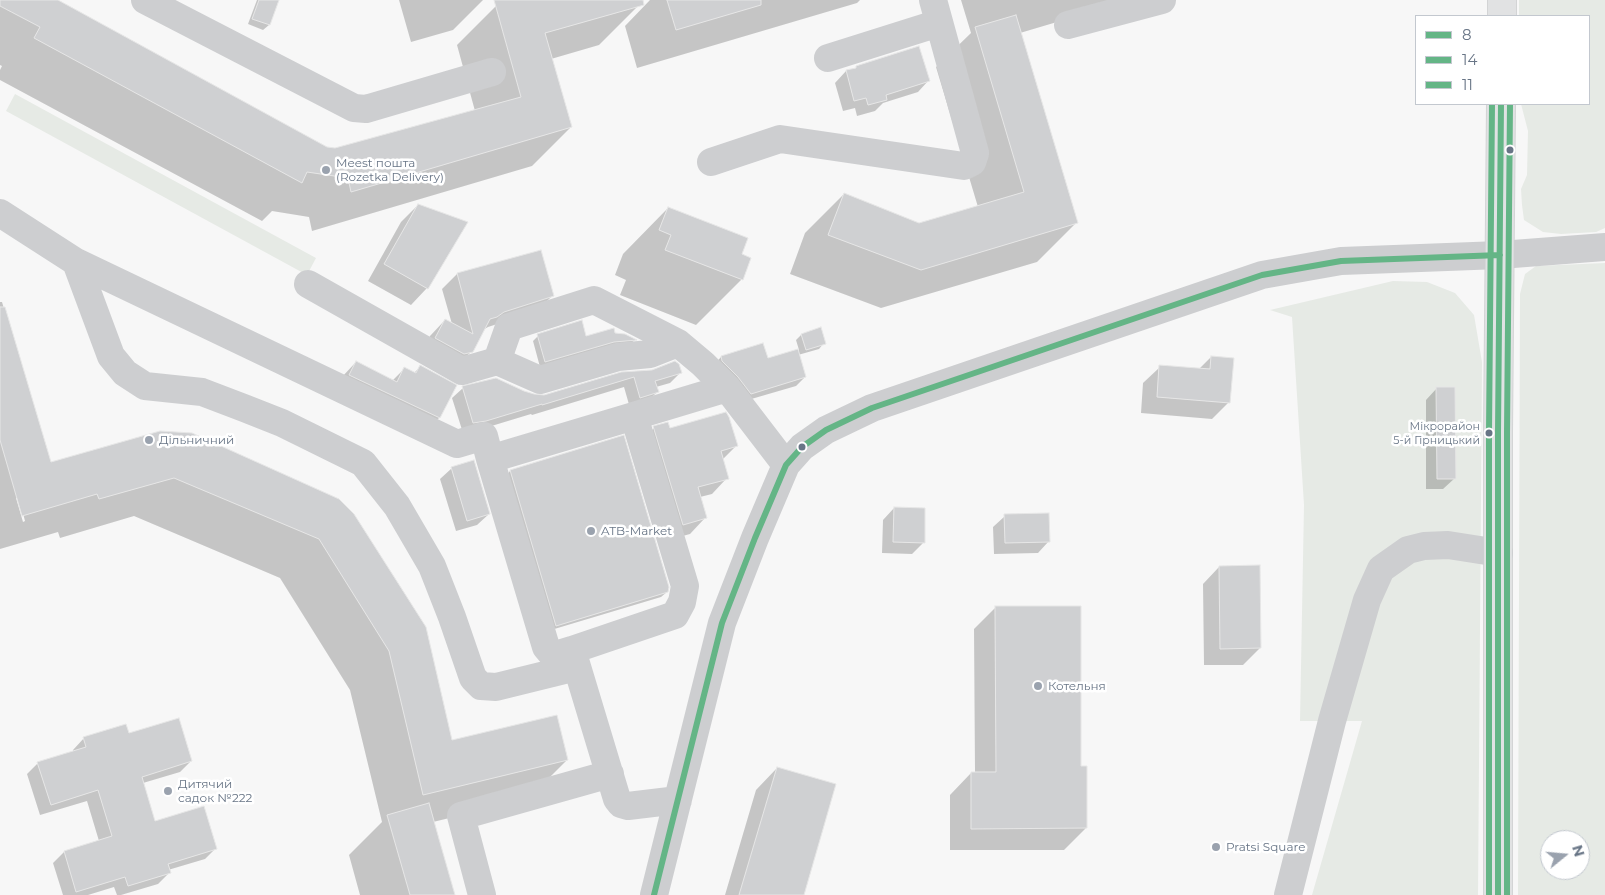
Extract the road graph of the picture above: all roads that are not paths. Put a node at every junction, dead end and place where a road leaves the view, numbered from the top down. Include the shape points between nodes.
1 (145, 0) edge
2 (1162, 0) edge
3 (1502, 0) edge
4 (936, 12) edge
5 (1502, 15) edge
6 (1068, 25) dead end
7 (828, 58) dead end
8 (492, 72) dead end
9 (1502, 105) edge
10 (711, 162) dead end
11 (0, 213) edge
12 (1605, 247) edge
13 (1500, 254) junction
14 (76, 262) junction
15 (308, 284) dead end
16 (678, 342) junction
17 (498, 360) junction
18 (727, 388) junction
19 (634, 416) junction
20 (490, 459) junction
21 (786, 464) junction
22 (1499, 554) junction
23 (575, 658) junction
24 (610, 774) junction
25 (678, 800) junction
26 (482, 895) edge
27 (654, 895) edge
28 (1288, 895) edge
29 (1498, 895) edge

1 - 8 street via 354,108 366,109
2 - 6 street
3 - 5 main road
4 - 7 street
4 - 10 street via 975,153 972,162 964,166 780,138
9 - 13 main road
11 - 14 street
12 - 13 street
13 - 21 street via 1341,261 1262,274 872,408 826,430 802,447
13 - 22 main road
14 - 20 street via 457,444 484,436
14 - 23 street via 110,356 125,373 145,386 202,392 282,423 363,463 397,506 432,566 473,678 482,686 496,687
15 - 17 street via 462,372
16 - 17 street via 650,354 618,357 540,380
16 - 17 street via 594,300 509,328
16 - 18 street
18 - 19 street
18 - 21 street
19 - 20 street
19 - 23 street via 685,586 682,602 676,615
20 - 23 street via 546,647 552,653
21 - 25 street via 722,623
22 - 28 street via 1448,545 1424,546 1408,550 1381,570 1367,600 1332,720
22 - 29 main road
23 - 24 street
24 - 25 street via 621,804
24 - 26 street via 460,816
25 - 27 street

